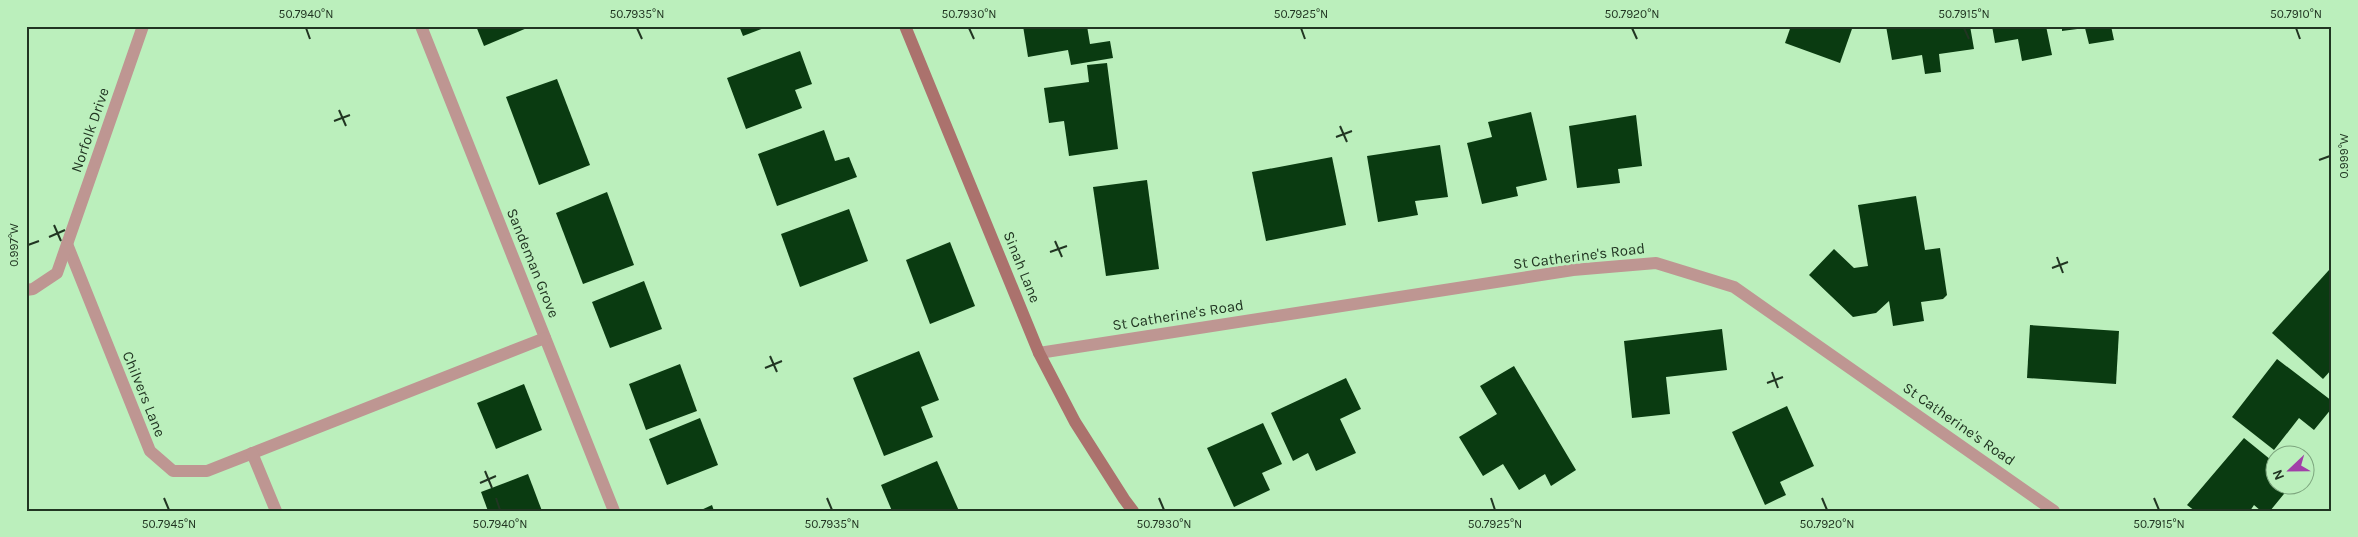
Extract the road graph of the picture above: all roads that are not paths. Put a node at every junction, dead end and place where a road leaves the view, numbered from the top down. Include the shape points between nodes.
1 (143, 26) edge
2 (421, 26) edge
3 (905, 26) edge
4 (67, 244) junction
5 (26, 290) edge
6 (545, 338) junction
7 (1039, 353) junction
8 (252, 453) junction
9 (1124, 505) edge
10 (276, 511) edge
11 (614, 511) edge
12 (1133, 511) edge
13 (2054, 511) edge

1 - 4 street, Norfolk Drive
2 - 6 street, Sandeman Grove
3 - 7 street, Sinah Lane
4 - 5 street, Norfolk Drive via 57,273
4 - 8 street, Chilvers Lane via 150,451 173,471 207,470
6 - 8 street, Chilvers Lane
6 - 11 street, Sandeman Grove
7 - 9 street, Sinah Lane
7 - 13 street, St Catherine's Road via 1572,270 1656,263 1734,287
8 - 10 street
9 - 12 street, Sinah Lane

